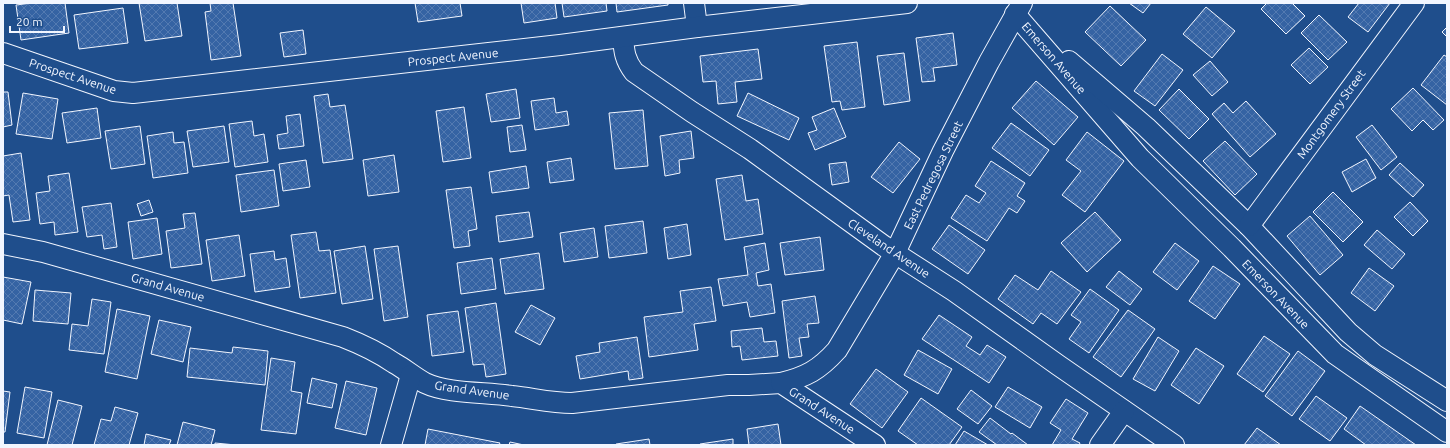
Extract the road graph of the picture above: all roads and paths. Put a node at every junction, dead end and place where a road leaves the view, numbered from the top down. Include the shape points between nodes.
1 (694, 3) edge
2 (908, 3) edge
3 (1414, 3) edge
4 (1019, 8) edge
5 (697, 27) junction
6 (623, 37) junction
7 (3, 53) edge
8 (1249, 226) junction
9 (3, 244) edge
10 (895, 253) junction
11 (411, 375) junction
12 (781, 384) junction
13 (1447, 401) edge
14 (1124, 411) junction
15 (1447, 432) edge
16 (391, 445) edge
17 (875, 445) edge
18 (1100, 445) edge
19 (1174, 445) edge

1 - 5 street
2 - 5 street, Prospect Avenue
3 - 8 street, Montgomery Street
4 - 8 street, Emerson Avenue
4 - 10 street, East Pedregosa Street via 943,151
4 - 15 street, Emerson Avenue via 1140,158 1335,354
5 - 6 street, Prospect Avenue
6 - 7 street, Prospect Avenue via 133,93 114,91
6 - 10 street, Cleveland Avenue via 628,63 634,72 750,149
8 - 13 street, Emerson Avenue via 1348,332 1375,355
9 - 11 street, Grand Avenue via 51,254 343,337 395,363
10 - 12 street, East Pedregosa Street via 836,350 825,363 811,373
10 - 14 street, Cleveland Avenue via 954,291
11 - 12 street, Grand Avenue via 442,389 559,403 728,385
11 - 16 street
12 - 17 street, Grand Avenue
14 - 18 street
14 - 19 street, Cleveland Avenue

